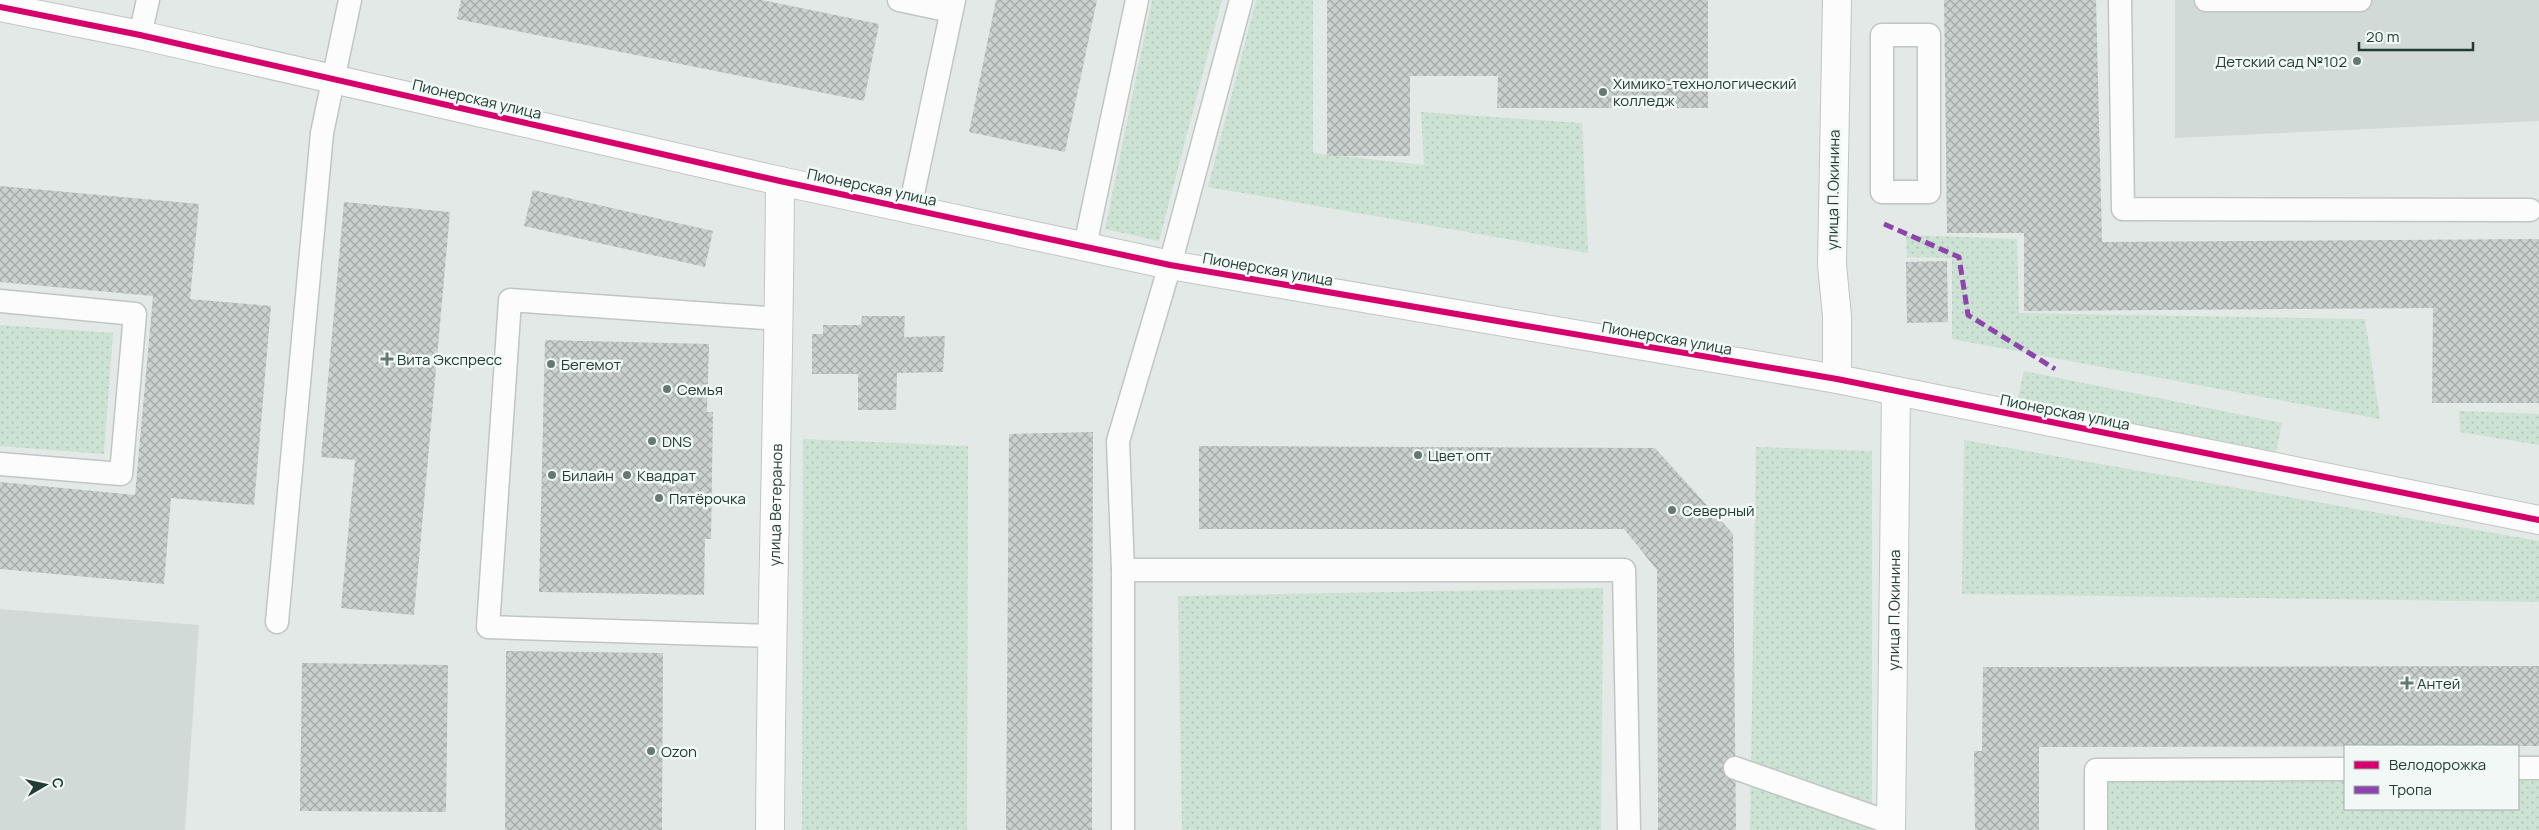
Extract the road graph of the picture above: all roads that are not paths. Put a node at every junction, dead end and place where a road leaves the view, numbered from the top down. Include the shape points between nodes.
1 (148, 0) edge
2 (350, 0) edge
3 (899, 0) edge
4 (1137, 0) edge
5 (1241, 0) edge
6 (1837, 0) edge
7 (2120, 0) edge
8 (2206, 0) edge
9 (2360, 0) edge
10 (953, 5) edge
11 (0, 7) edge
12 (140, 35) junction
13 (1929, 35) joint
14 (332, 79) junction
15 (780, 181) junction
16 (910, 208) junction
17 (2530, 210) dead end
18 (1085, 246) junction
19 (1170, 265) junction
20 (0, 301) edge
21 (780, 319) junction
22 (1837, 379) junction
23 (1896, 391) junction
24 (0, 464) edge
25 (2539, 520) edge
26 (1123, 570) junction
27 (277, 622) dead end
28 (771, 636) junction
29 (1735, 768) dead end
30 (2519, 768) edge
31 (2539, 768) edge
32 (2344, 769) edge
33 (1891, 826) edge
34 (770, 830) edge
35 (1123, 830) edge
36 (1629, 830) edge
37 (2096, 830) edge

1 - 12 lane
2 - 14 lane
3 - 10 lane
4 - 18 lane
5 - 19 lane
6 - 22 street, улица П.Окинина via 1832,265 1837,316
7 - 17 lane via 2124,209
8 - 9 lane
10 - 16 lane
11 - 12 street, Пионерская улица
12 - 14 street, Пионерская улица
13 - 13 lane via 1929,192 1882,192 1882,34
14 - 15 street, Пионерская улица
14 - 27 lane via 322,133
15 - 16 street, Пионерская улица
15 - 21 street, улица Ветеранов
16 - 18 street, Пионерская улица
18 - 19 street, Пионерская улица
19 - 22 street, Пионерская улица
19 - 26 lane via 1118,441
20 - 24 lane via 135,314 121,474
21 - 28 street, улица Ветеранов
21 - 28 lane via 510,300 488,627
22 - 23 street, Пионерская улица
23 - 25 street, Пионерская улица
23 - 33 street, улица П.Окинина
26 - 35 lane
26 - 36 lane via 1624,570
28 - 34 street, улица Ветеранов
29 - 33 lane
30 - 31 lane
32 - 37 lane via 2096,770

